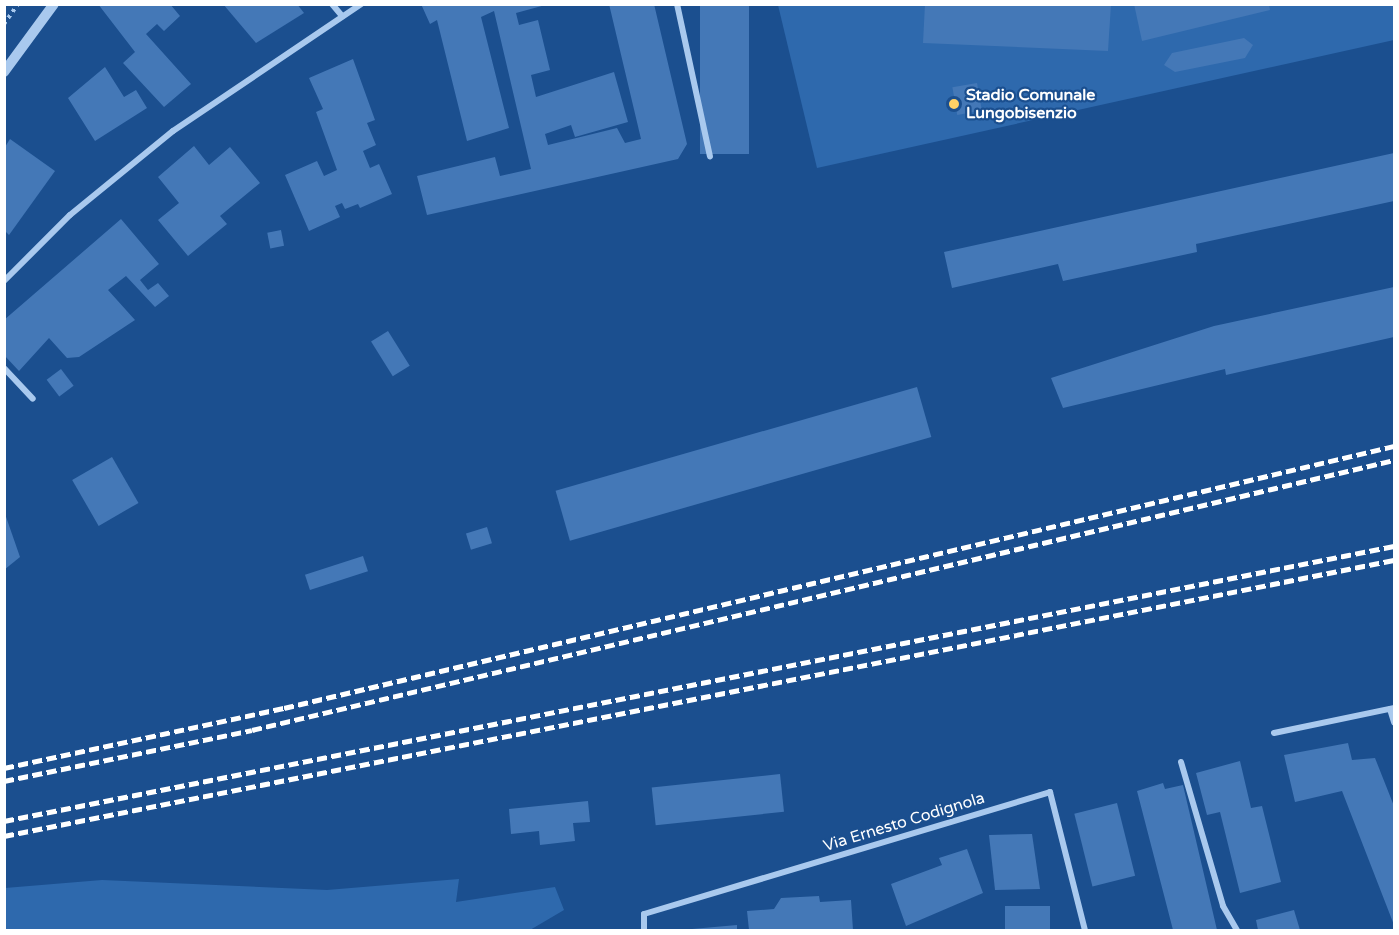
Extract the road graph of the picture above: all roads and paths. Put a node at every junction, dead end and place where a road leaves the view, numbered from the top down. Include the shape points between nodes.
1 (18, 4) edge
2 (54, 4) edge
3 (332, 4) edge
4 (361, 4) edge
5 (677, 4) edge
6 (342, 16) junction
7 (4, 24) edge
8 (4, 72) edge
9 (710, 156) dead end
10 (4, 281) edge
11 (4, 368) edge
12 (33, 399) dead end
13 (1392, 709) edge
14 (1395, 722) edge
15 (1274, 733) dead end
16 (1181, 762) dead end
17 (644, 930) edge
18 (1085, 930) edge
19 (1237, 930) edge

1 - 7 path
2 - 8 street
3 - 6 street
4 - 6 street
5 - 9 street
6 - 10 street via 173,131 70,215
11 - 12 street
13 - 14 street
13 - 15 street
16 - 19 street via 1222,906
17 - 18 street, Via Ernesto Codignola via 644,915 1050,792

